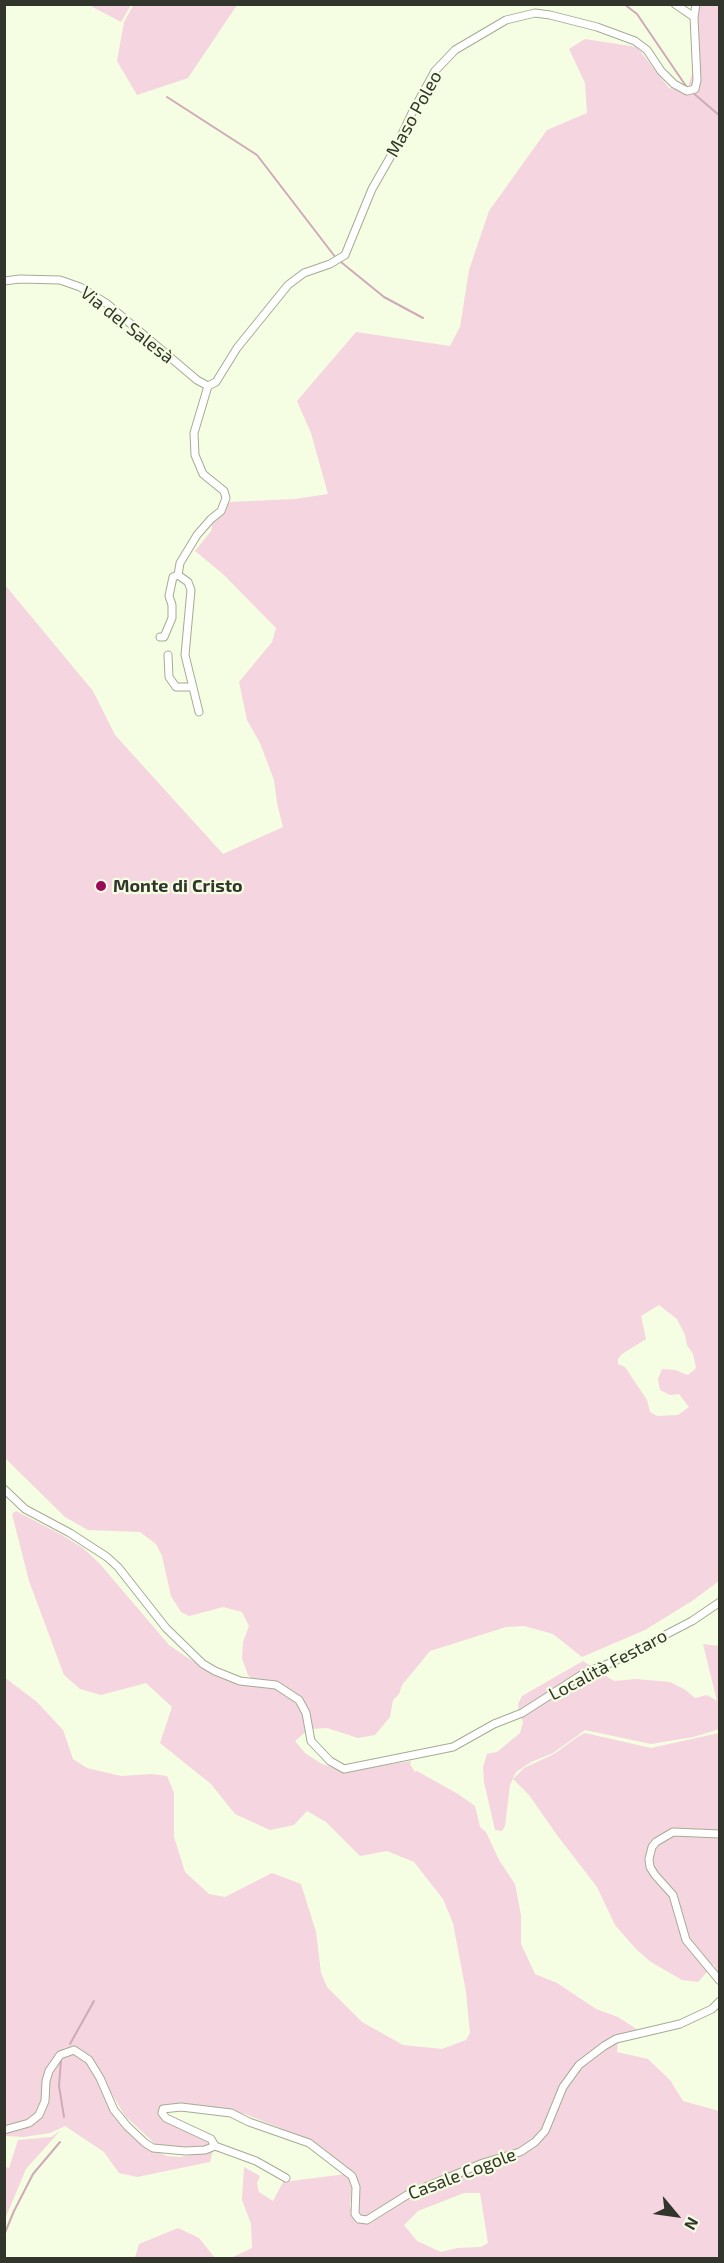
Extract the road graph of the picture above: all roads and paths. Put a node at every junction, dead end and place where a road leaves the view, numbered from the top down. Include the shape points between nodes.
1 (675, 4) edge
2 (696, 4) edge
3 (693, 16) junction
4 (4, 281) edge
5 (207, 386) junction
6 (178, 574) junction
7 (160, 637) dead end
8 (168, 655) dead end
9 (193, 687) junction
10 (199, 712) dead end
11 (4, 1489) edge
12 (720, 1602) edge
13 (720, 1834) edge
14 (720, 1981) edge
15 (720, 2001) edge
16 (4, 2130) edge
17 (215, 2146) junction
18 (286, 2178) dead end

1 - 3 street
2 - 3 street, Maso Poleo
3 - 5 street, Maso Poleo via 697,80 694,89 689,90 678,87 647,50 629,38 568,18 535,14 506,20 455,50 435,71 413,111 372,189 345,255 304,273 288,285 237,348 216,382
4 - 5 street, Via del Salesà via 60,280 80,287 106,303
5 - 6 street via 194,433 195,455 203,474 224,491 226,498 221,511 194,538
6 - 7 street via 173,578 169,596 172,618 164,637
6 - 9 street via 191,590 185,655
8 - 9 street via 170,677 176,687
9 - 10 street
11 - 12 street, Località Festaro via 25,1509 107,1557 166,1628 203,1664 234,1679 276,1685 299,1700 306,1713 311,1741 340,1768 453,1748
13 - 14 street via 673,1832 656,1842 649,1859 655,1875 673,1895 686,1940
15 - 17 street, Casale Cogole via 680,2024 616,2039 604,2046 568,2079 545,2131 535,2142 520,2152 407,2195 370,2220 361,2220 355,2214 356,2187 352,2176 309,2142 231,2113 181,2107 164,2109 166,2118 211,2139
16 - 17 street, Casale Cogole via 29,2123 39,2115 49,2072 60,2055 74,2050 89,2060 114,2110 145,2143 153,2148 185,2151
17 - 18 street, Casale Cogole via 256,2161

